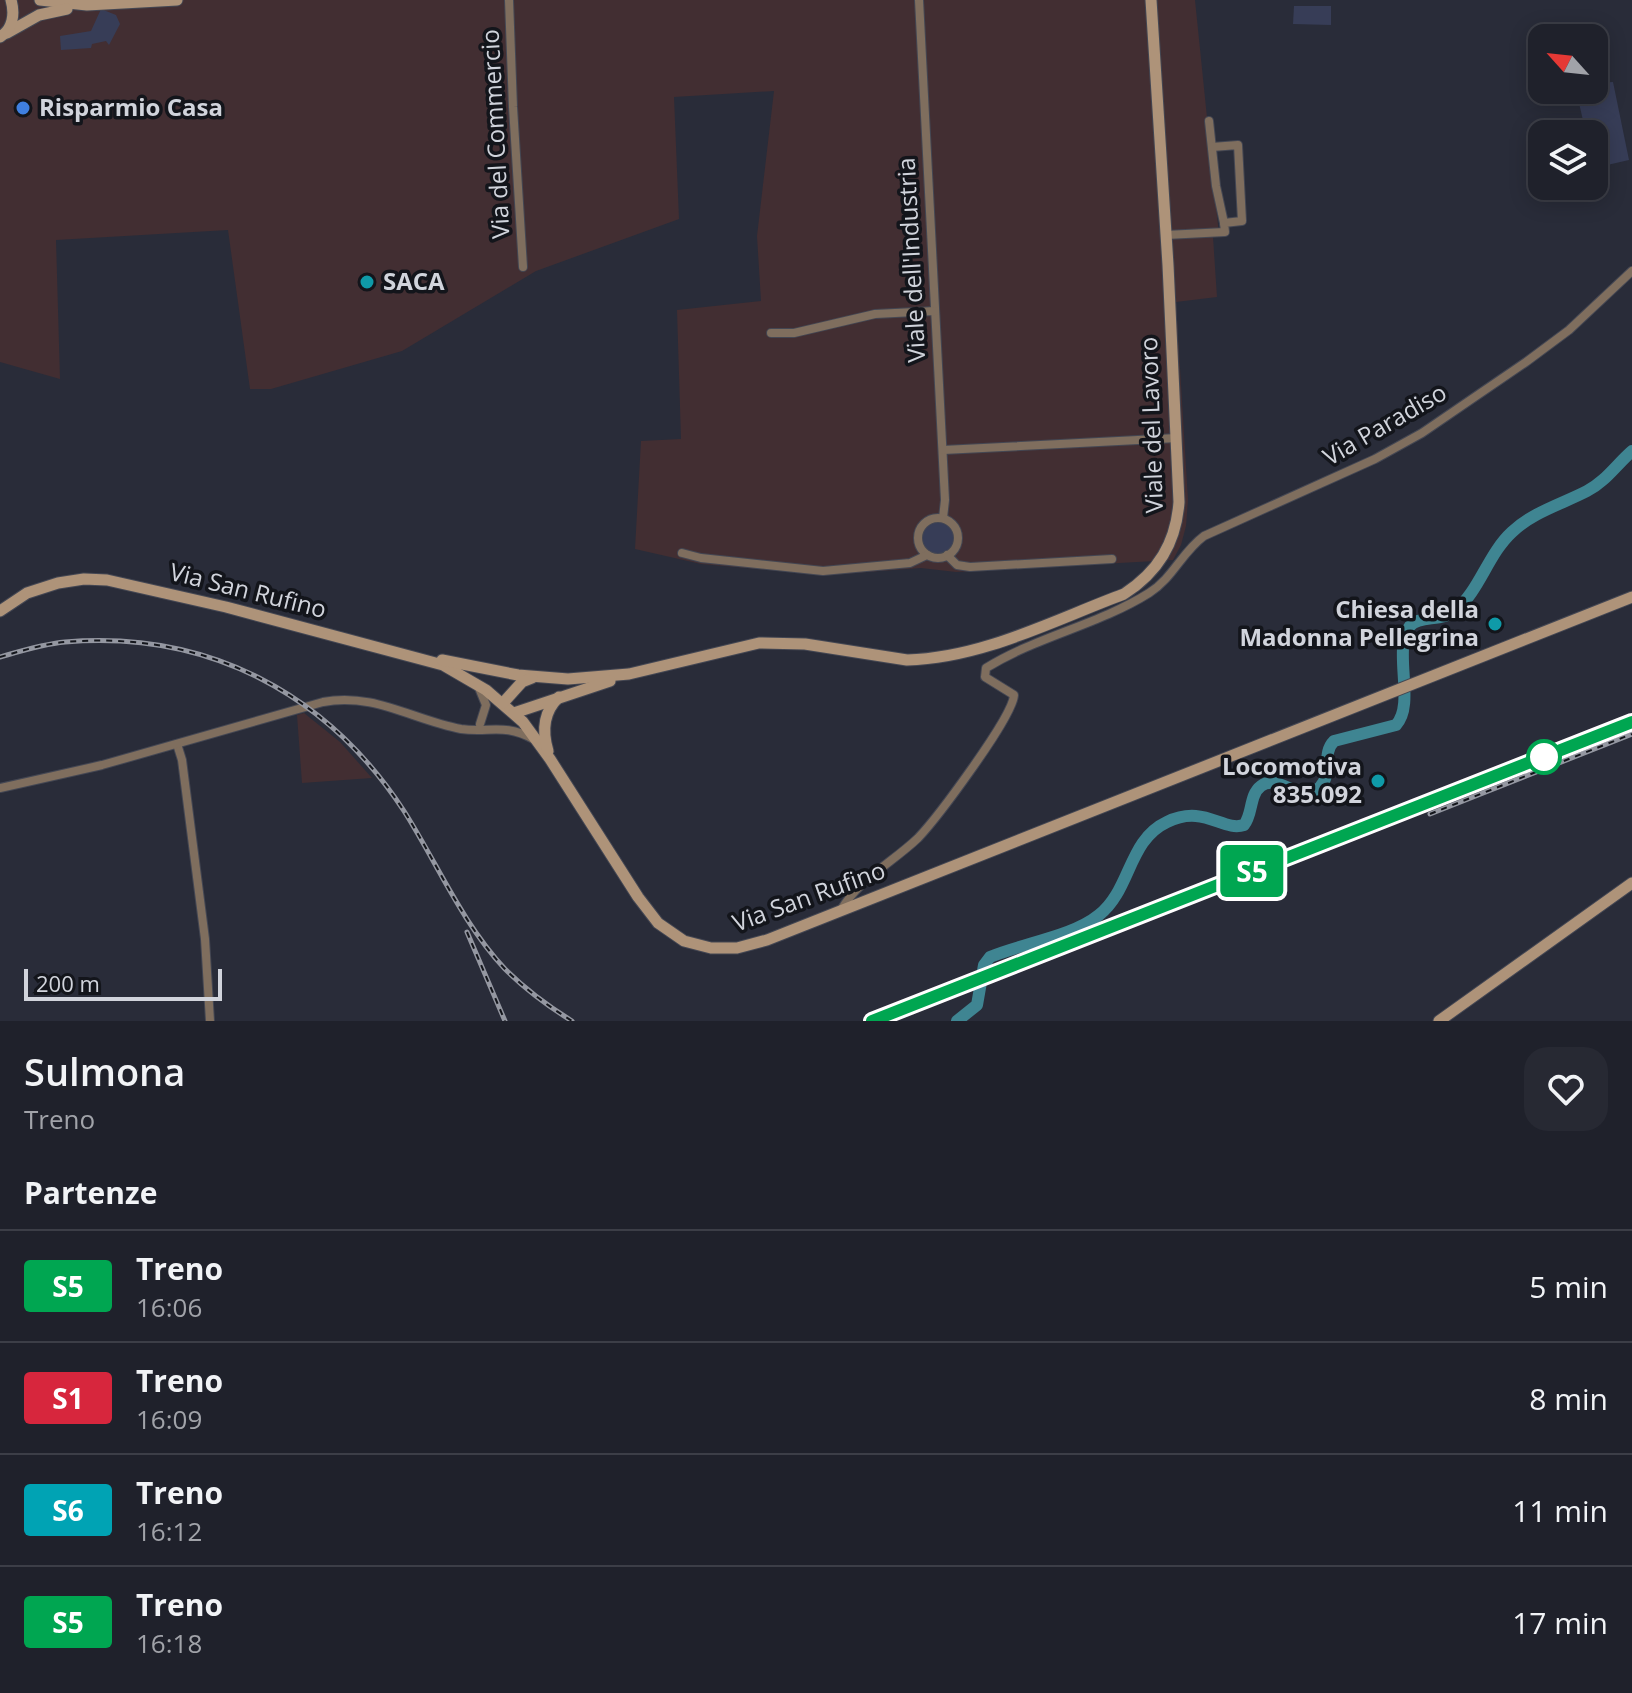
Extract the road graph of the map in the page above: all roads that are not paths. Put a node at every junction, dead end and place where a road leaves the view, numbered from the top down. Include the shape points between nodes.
1 (11, 0) edge
2 (40, 0) edge
3 (177, 0) edge
4 (509, 0) edge
5 (919, 0) edge
6 (87, 5) junction
7 (1151, 6) edge
8 (3, 35) edge
9 (1209, 121) dead end
10 (1212, 147) junction
11 (1224, 223) junction
12 (1166, 235) junction
13 (523, 267) dead end
14 (1632, 271) edge
15 (935, 311) junction
16 (771, 333) dead end
17 (1177, 438) junction
18 (943, 450) junction
19 (943, 518) junction
20 (682, 553) dead end
21 (927, 555) junction
22 (947, 555) junction
23 (1112, 559) dead end
24 (1142, 582) junction
25 (1149, 594) junction
26 (1632, 597) edge
27 (0, 611) edge
28 (431, 660) junction
29 (629, 674) junction
30 (536, 677) junction
31 (473, 681) junction
32 (561, 695) junction
33 (503, 703) junction
34 (514, 713) junction
35 (483, 726) junction
36 (177, 744) junction
37 (540, 744) junction
38 (550, 759) junction
39 (0, 788) edge
40 (1632, 883) edge
41 (841, 911) junction
42 (210, 1021) edge
43 (1439, 1021) edge

1 - 8 main road via 13,18
2 - 6 main road
3 - 6 main road
4 - 13 street, Via del Commercio
5 - 15 street, Viale dell'Industria
6 - 8 main road via 39,15
7 - 12 main road, Viale del Lavoro
9 - 10 street
10 - 11 street
10 - 11 street via 1238,145 1242,221
11 - 12 street via 1225,232
12 - 17 main road, Viale del Lavoro
14 - 25 street, Via Paradiso via 1569,330 1422,433 1204,536
15 - 16 street via 875,314 794,333
15 - 18 street, Viale dell'Industria
17 - 18 street
17 - 24 main road, Viale del Lavoro via 1174,535 1166,554
18 - 19 street, Viale dell'Industria
19 - 21 street via 929,519 919,530 918,544
19 - 22 street via 958,535
20 - 21 street via 823,571 910,563
21 - 22 street
22 - 23 street via 957,565 970,567
24 - 25 street
24 - 29 main road, Viale del Lavoro via 1124,594 993,645 945,657 907,660 805,644 759,643
25 - 41 street, Via Paradiso via 986,668 985,677 1014,695 1005,719 935,819 854,891
26 - 41 main road, Via San Rufino
27 - 28 main road, Via San Rufino via 27,593 58,583 107,580
28 - 30 main road, Viale del Lavoro
28 - 31 main road, Via San Rufino
29 - 30 main road, Viale del Lavoro
29 - 32 main road, Viale del Lavoro
30 - 33 main road via 522,682
31 - 33 main road, Via San Rufino
31 - 35 street via 486,705
32 - 34 main road, Viale del Lavoro
32 - 38 main road via 551,704 544,725
33 - 34 main road, Via San Rufino
33 - 35 street
34 - 35 street
34 - 37 main road, Via San Rufino
35 - 36 street via 457,728 345,699
35 - 37 street via 514,730
36 - 39 street
36 - 42 street via 205,939
37 - 38 main road, Via San Rufino
38 - 41 main road, Via San Rufino via 648,912 684,941 737,948
40 - 43 main road

